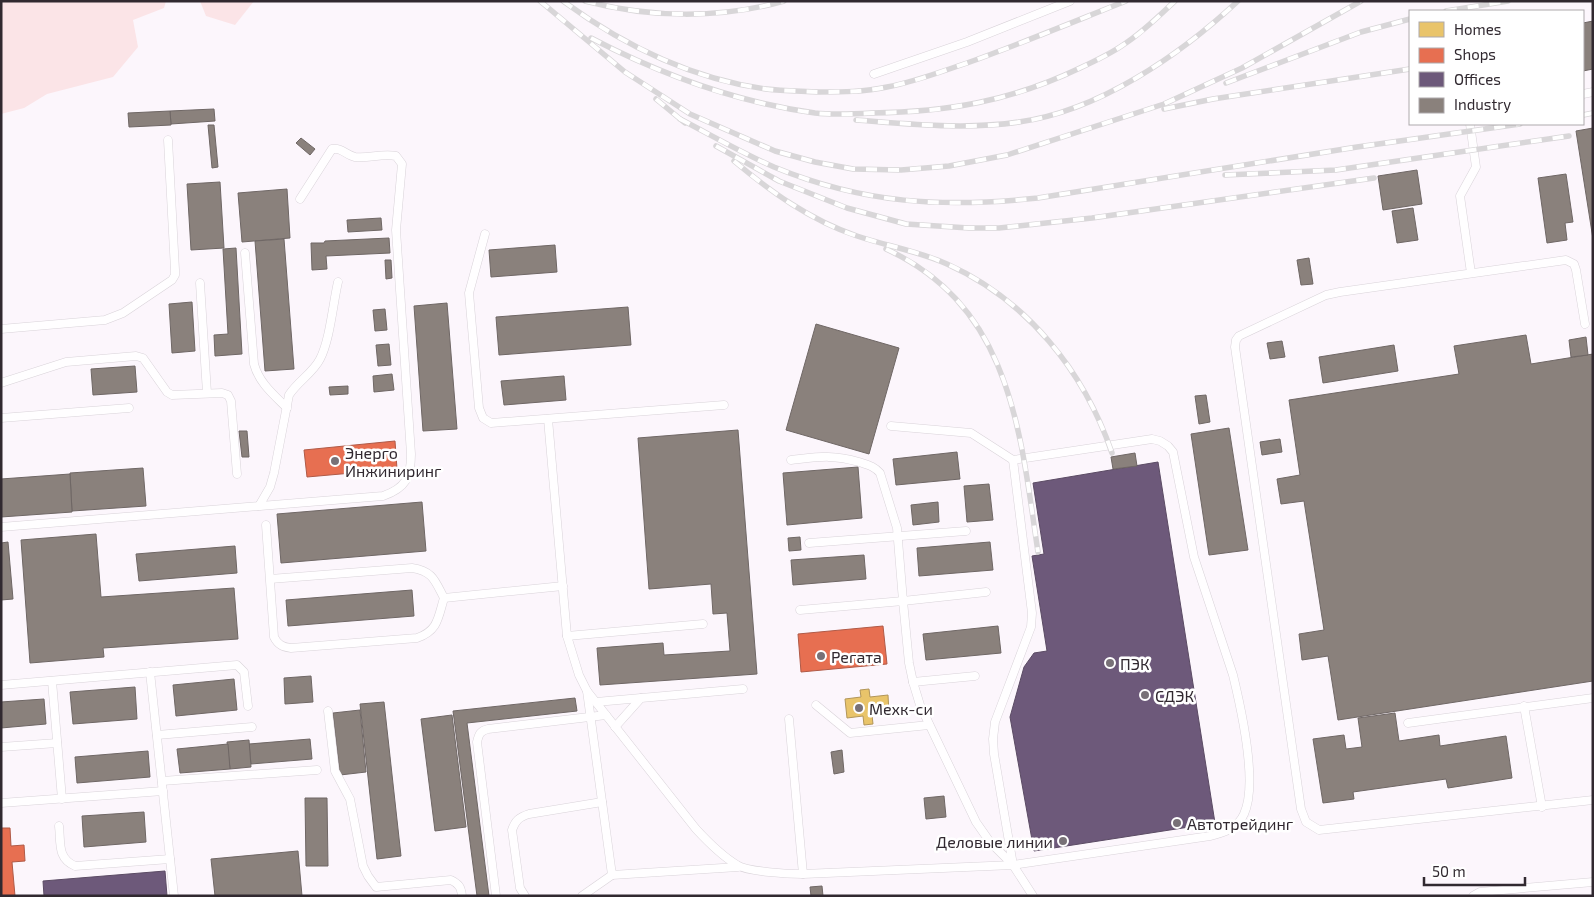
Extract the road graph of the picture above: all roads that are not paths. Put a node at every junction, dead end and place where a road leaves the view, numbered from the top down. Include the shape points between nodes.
1 (1070, 1) edge
2 (874, 74) dead end
3 (1470, 125) edge
4 (168, 140) dead end
5 (300, 199) dead end
6 (485, 234) dead end
7 (246, 253) dead end
8 (1471, 273) junction
9 (338, 282) dead end
10 (200, 283) dead end
11 (1585, 324) dead end
12 (1, 329) edge
13 (1, 383) edge
14 (207, 393) junction
15 (724, 405) dead end
16 (128, 408) dead end
17 (287, 408) junction
18 (1, 418) edge
19 (548, 418) junction
20 (892, 426) dead end
21 (791, 460) dead end
22 (1013, 460) junction
23 (237, 474) dead end
24 (259, 506) junction
25 (266, 525) dead end
26 (1, 527) edge
27 (966, 531) dead end
28 (898, 536) junction
29 (809, 543) dead end
30 (270, 579) junction
31 (563, 586) junction
32 (986, 592) dead end
33 (444, 598) junction
34 (903, 600) junction
35 (800, 610) dead end
36 (703, 624) dead end
37 (568, 636) junction
38 (150, 672) junction
39 (975, 676) dead end
40 (52, 680) junction
41 (913, 682) junction
42 (1, 685) edge
43 (743, 689) dead end
44 (587, 691) junction
45 (641, 698) junction
46 (1593, 698) edge
47 (596, 702) junction
48 (816, 705) dead end
49 (248, 706) dead end
50 (1524, 706) junction
51 (328, 711) dead end
52 (606, 715) junction
53 (591, 717) junction
54 (789, 719) dead end
55 (1408, 723) dead end
56 (929, 725) junction
57 (252, 727) dead end
58 (615, 727) junction
59 (157, 734) junction
60 (57, 743) junction
61 (1, 747) edge
62 (317, 770) dead end
63 (162, 781) junction
64 (163, 791) junction
65 (62, 799) junction
66 (1593, 800) edge
67 (602, 802) junction
68 (1, 803) edge
69 (1542, 807) junction
70 (60, 826) dead end
71 (170, 859) junction
72 (1013, 864) junction
73 (738, 866) junction
74 (803, 874) junction
75 (612, 875) junction
76 (1593, 882) edge
77 (174, 896) edge
78 (462, 896) edge
79 (496, 896) edge
80 (524, 896) edge
81 (582, 896) edge
82 (1033, 896) edge
83 (1474, 896) edge

1 - 2 lane
3 - 8 lane via 1476,167 1460,196
4 - 12 lane via 175,270 172,280 123,313 105,320
5 - 24 lane via 330,151 336,148 355,157 389,154 396,156 402,164 396,230 411,468 400,488 383,496
6 - 19 lane via 469,293 479,408 483,418 491,423
7 - 17 lane via 256,372
8 - 11 lane via 1566,260 1574,264 1576,270
8 - 69 lane via 1326,296 1240,336 1235,347 1300,800 1306,822 1319,830
9 - 17 lane via 325,346 315,366 294,387
10 - 14 lane
13 - 14 lane via 66,362 136,356 148,363 167,392 177,396
14 - 23 lane via 222,393 231,400
15 - 19 lane
16 - 18 lane
17 - 24 lane via 274,473
19 - 31 lane
20 - 22 lane via 971,433
21 - 28 lane via 831,456 874,467 884,482
22 - 72 lane via 1031,627 995,722 993,739
22 - 72 lane via 1152,439 1168,446 1176,461 1194,557 1234,676 1250,787 1244,815 1224,833
24 - 26 lane
25 - 30 lane
27 - 28 lane
28 - 29 lane
28 - 34 lane
30 - 33 lane via 412,568 431,575
30 - 33 lane via 274,637 283,647 291,648 417,638 428,634 435,625
31 - 33 lane
31 - 37 lane
32 - 34 lane
34 - 35 lane
34 - 41 lane
36 - 37 lane
37 - 44 lane
38 - 40 lane
38 - 49 lane via 237,665 244,672
38 - 59 lane
39 - 41 lane
40 - 42 lane
40 - 60 lane
41 - 56 lane
43 - 45 lane
44 - 47 lane
44 - 53 lane
45 - 47 lane
45 - 58 lane
46 - 50 lane
47 - 52 lane
48 - 56 lane via 850,732
50 - 55 lane
50 - 69 lane
51 - 78 lane via 335,771 350,799 363,866 368,876 376,887 451,880 462,889
52 - 53 lane
52 - 58 lane
53 - 67 lane
53 - 79 lane via 488,729 479,735 477,742
54 - 74 lane
56 - 72 lane via 976,822 990,842
57 - 59 lane
58 - 73 lane via 696,829
59 - 63 lane
60 - 61 lane
60 - 65 lane
62 - 63 lane
63 - 64 lane
64 - 65 lane
64 - 71 lane
65 - 68 lane
66 - 69 lane
67 - 75 lane
67 - 80 lane via 520,816 514,823 512,830 520,888
70 - 71 lane via 62,856 75,866
71 - 77 lane
72 - 74 lane
72 - 82 lane
73 - 74 lane via 778,874
73 - 75 lane
75 - 81 lane
76 - 83 lane via 1480,892

